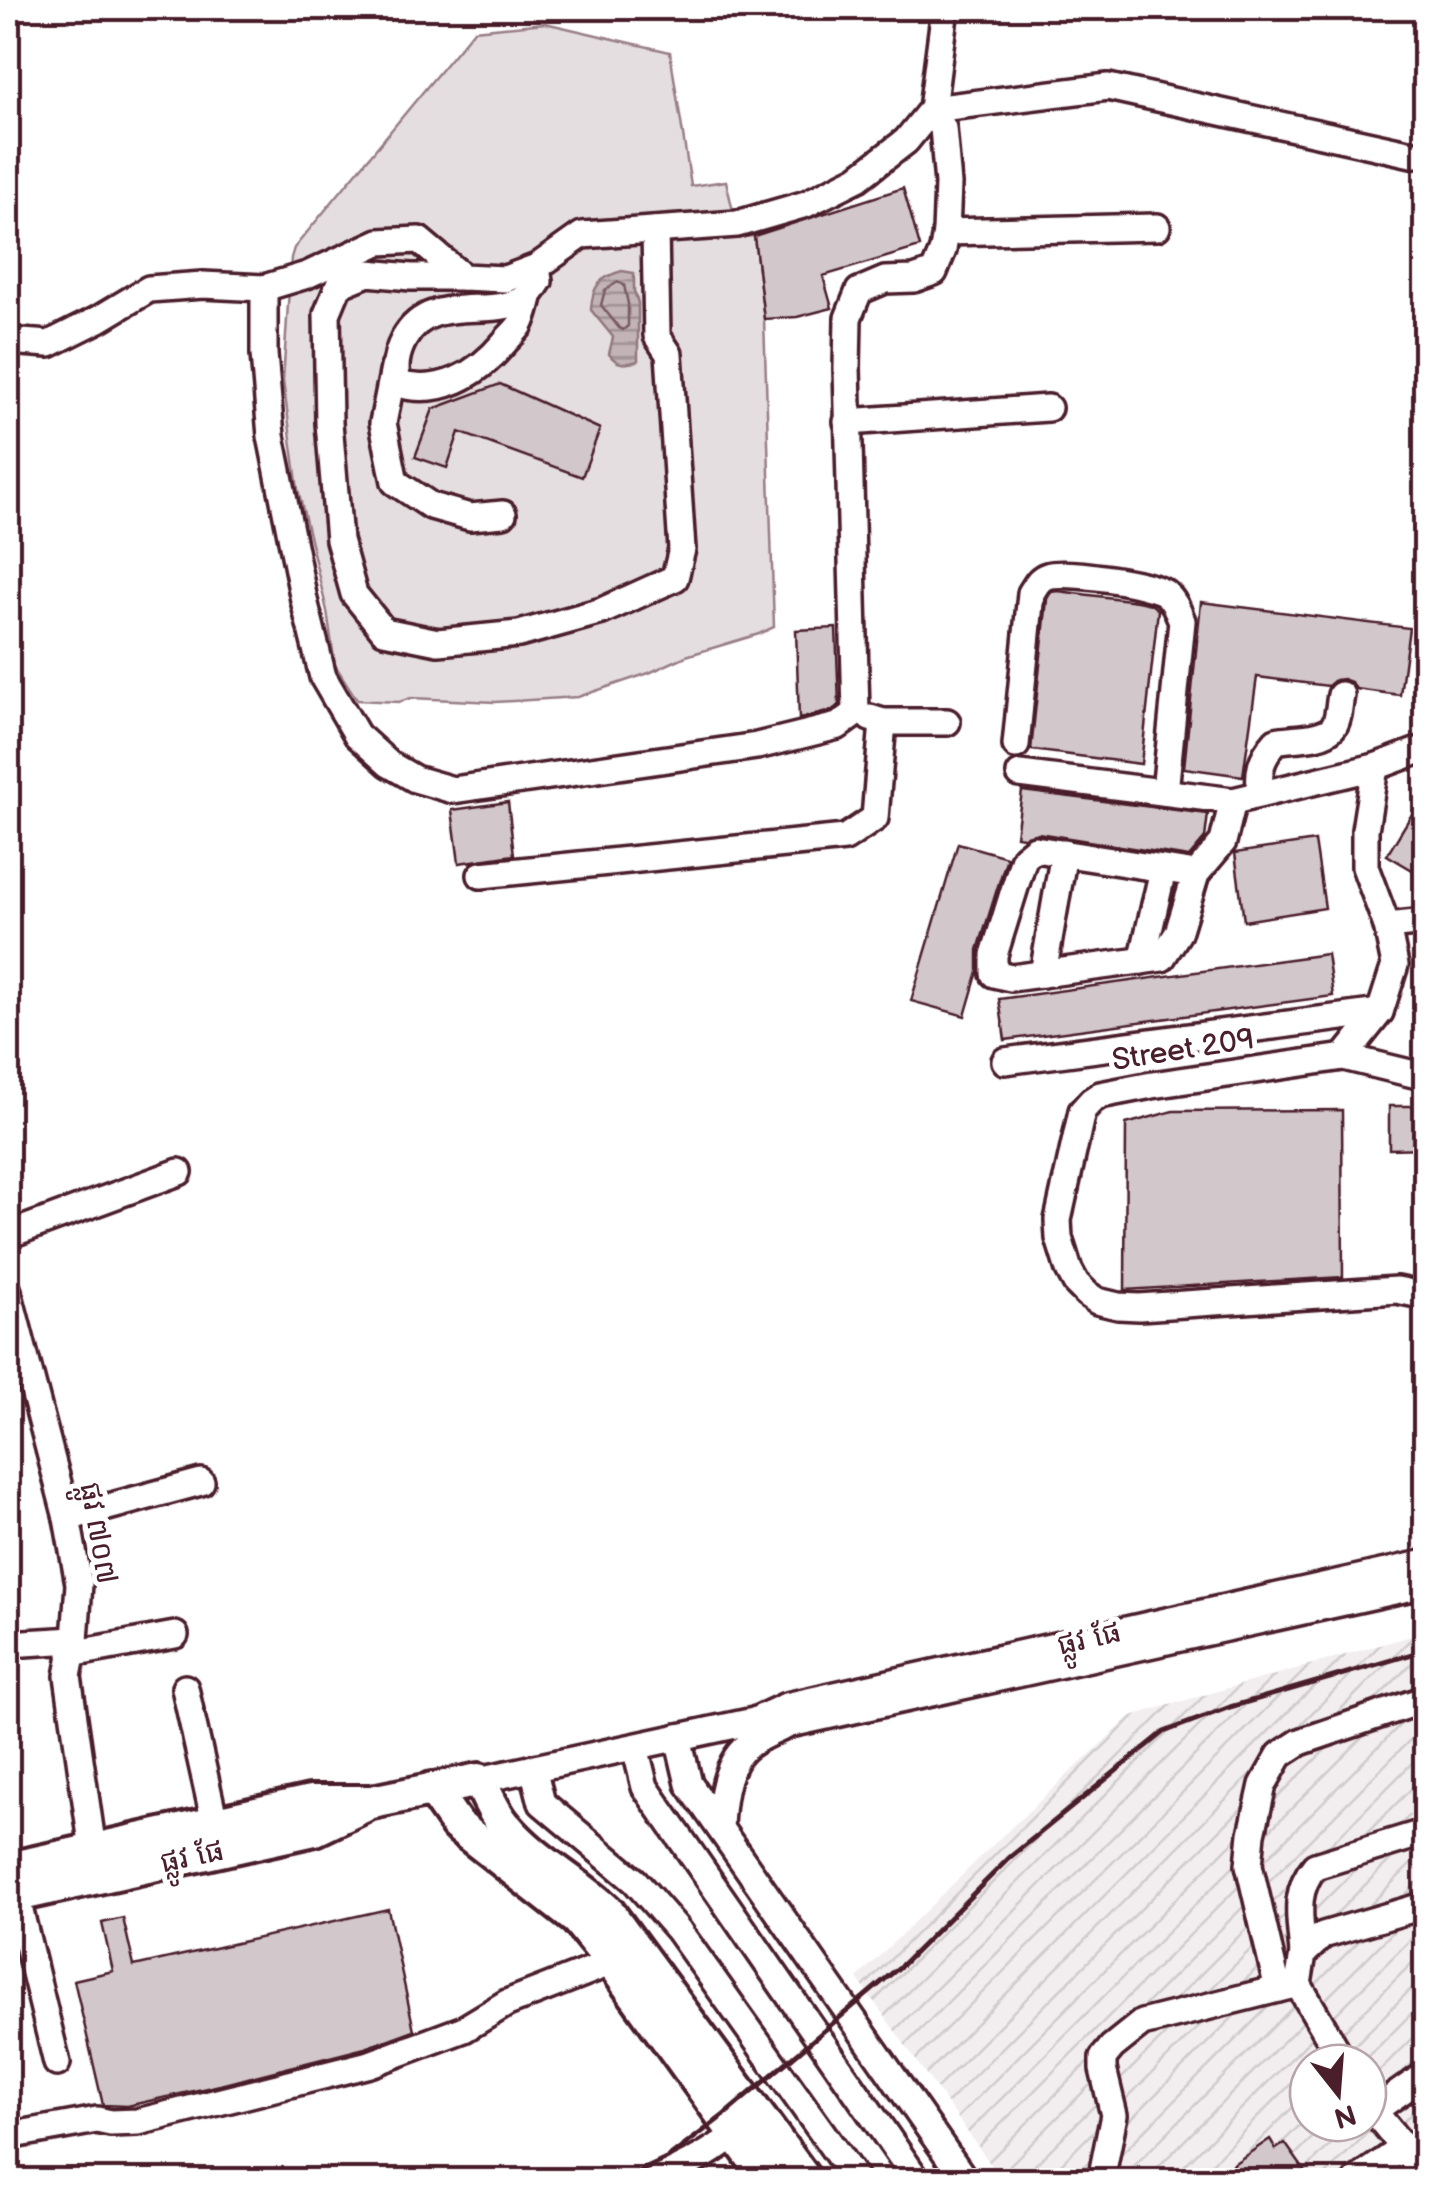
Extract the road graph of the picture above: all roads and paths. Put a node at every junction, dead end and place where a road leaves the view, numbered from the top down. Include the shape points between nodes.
1 (946, 8) edge
2 (932, 109) junction
3 (1426, 154) edge
4 (1158, 227) dead end
5 (656, 230) junction
6 (946, 232) junction
7 (537, 267) junction
8 (462, 277) junction
9 (264, 288) junction
10 (530, 294) junction
11 (8, 341) edge
12 (394, 368) junction
13 (1048, 408) dead end
14 (847, 422) junction
15 (503, 514) dead end
16 (1341, 695) dead end
17 (856, 713) junction
18 (883, 722) junction
19 (947, 722) dead end
20 (1016, 745) dead end
21 (1426, 748) edge
22 (1375, 767) junction
23 (1020, 774) dead end
24 (1165, 792) junction
25 (1261, 794) junction
26 (1233, 801) junction
27 (1064, 852) junction
28 (1163, 870) junction
29 (1196, 874) junction
30 (482, 875) dead end
31 (1426, 922) edge
32 (1387, 926) junction
33 (1142, 961) junction
34 (1043, 974) junction
35 (1380, 1012) junction
36 (1344, 1058) junction
37 (1005, 1061) dead end
38 (1426, 1076) edge
39 (179, 1172) dead end
40 (8, 1235) edge
41 (8, 1293) edge
42 (1426, 1296) edge
43 (201, 1482) dead end
44 (67, 1518) junction
45 (1426, 1563) edge
46 (1426, 1584) edge
47 (174, 1636) dead end
48 (8, 1644) edge
49 (73, 1647) junction
50 (185, 1688) dead end
51 (1426, 1699) edge
52 (754, 1721) junction
53 (790, 1724) junction
54 (678, 1737) junction
55 (634, 1747) junction
56 (533, 1768) junction
57 (478, 1780) junction
58 (432, 1789) junction
59 (372, 1802) junction
60 (215, 1824) junction
61 (720, 1828) junction
62 (1426, 1832) edge
63 (93, 1850) junction
64 (10, 1887) edge
65 (1426, 1905) edge
66 (1303, 1954) junction
67 (612, 1962) junction
68 (1288, 1986) junction
69 (1329, 2043) edge
70 (58, 2063) dead end
71 (1426, 2074) edge
72 (1388, 2097) edge
73 (747, 2124) junction
74 (1388, 2129) edge
75 (8, 2136) edge
76 (1404, 2148) junction
77 (1426, 2175) edge
78 (653, 2180) edge
79 (769, 2180) edge
80 (805, 2180) edge
81 (856, 2180) edge
82 (917, 2180) edge
83 (965, 2180) edge
84 (1101, 2180) edge
85 (1357, 2180) edge

1 - 2 street
2 - 3 street via 1108,87
2 - 5 street via 906,141 858,178 806,204 737,224
2 - 6 street via 947,156
4 - 6 street
5 - 7 street via 582,235
5 - 8 street via 657,336 669,354 682,549 675,578 602,611 536,630 438,642 384,632 354,594 339,540 326,314 339,286 368,274
6 - 14 street via 934,272 859,291 848,318
7 - 8 street via 505,279
7 - 10 street via 539,281
8 - 9 street via 419,240 379,242
9 - 11 street via 149,289 49,344
9 - 17 street via 272,436 323,678 356,736 389,764 454,790 757,746 838,726
10 - 12 street via 511,305 444,310 414,322
10 - 12 street via 520,324 471,374 415,388 398,384
12 - 15 street via 383,423 395,482 431,506 470,518
13 - 14 street
14 - 17 street
16 - 25 street via 1331,730 1276,741 1260,762
17 - 18 street
18 - 19 street
18 - 30 street via 874,818 845,838
20 - 24 street via 1031,594 1038,580 1050,574 1100,576 1164,592 1182,621
21 - 22 street
22 - 25 street
22 - 32 street via 1365,868
23 - 24 street
24 - 26 street
25 - 26 street
26 - 29 street via 1223,842
27 - 28 street
27 - 34 street
27 - 34 street via 1035,849 1024,858 994,955 994,974
28 - 29 street
28 - 33 street
29 - 33 street via 1178,933 1162,958
31 - 32 street
32 - 35 street via 1395,965
33 - 34 street
35 - 36 street
35 - 37 street
36 - 38 street
36 - 42 street, Street 209 via 1100,1095 1082,1111 1058,1220 1063,1254 1086,1294 1118,1306 1397,1290
39 - 40 street
41 - 44 street, ផ្លូវ ៧០៧
43 - 44 street
44 - 49 street, ផ្លូវ ៧០៧ via 78,1584
45 - 52 street, ផ្លូវ ផែ via 786,1706
46 - 53 street, ផ្លូវ ផែ
47 - 49 street
48 - 49 street
49 - 63 street, ផ្លូវ ៧០៧ via 68,1676
50 - 60 street
51 - 68 street via 1300,1742 1280,1756 1263,1784 1249,1864
52 - 53 street, ផ្លូវ ផែ
52 - 54 street, ផ្លូវ ផែ
53 - 61 street via 746,1746 721,1798
54 - 55 street, ផ្លូវ ផែ
54 - 61 street via 689,1784
55 - 56 street, ផ្លូវ ផែ
55 - 82 street via 644,1788
56 - 57 street, ផ្លូវ ផែ
56 - 81 street via 542,1803 635,1882 678,1930
57 - 58 main road, ផ្លូវ ផែ
57 - 73 main road via 504,1826 608,1912
58 - 59 main road, ផ្លូវ ផែ
58 - 67 main road via 457,1825 577,1919
59 - 60 main road, ផ្លូវ ផែ via 310,1802
59 - 64 main road, ផ្លូវ ផែ via 314,1830
60 - 63 main road, ផ្លូវ ផែ
61 - 83 street
62 - 66 street via 1315,1866 1300,1896
63 - 64 main road, ផ្លូវ ផែ
64 - 70 street
65 - 66 street via 1323,1936
66 - 68 street
67 - 73 main road
67 - 75 street via 370,2064 138,2122 97,2120
68 - 69 street
68 - 84 street via 1142,2023 1112,2047 1103,2058 1114,2114
71 - 72 street
73 - 78 street via 702,2157
73 - 79 main road
73 - 80 main road
74 - 76 street
76 - 77 street
76 - 85 street

